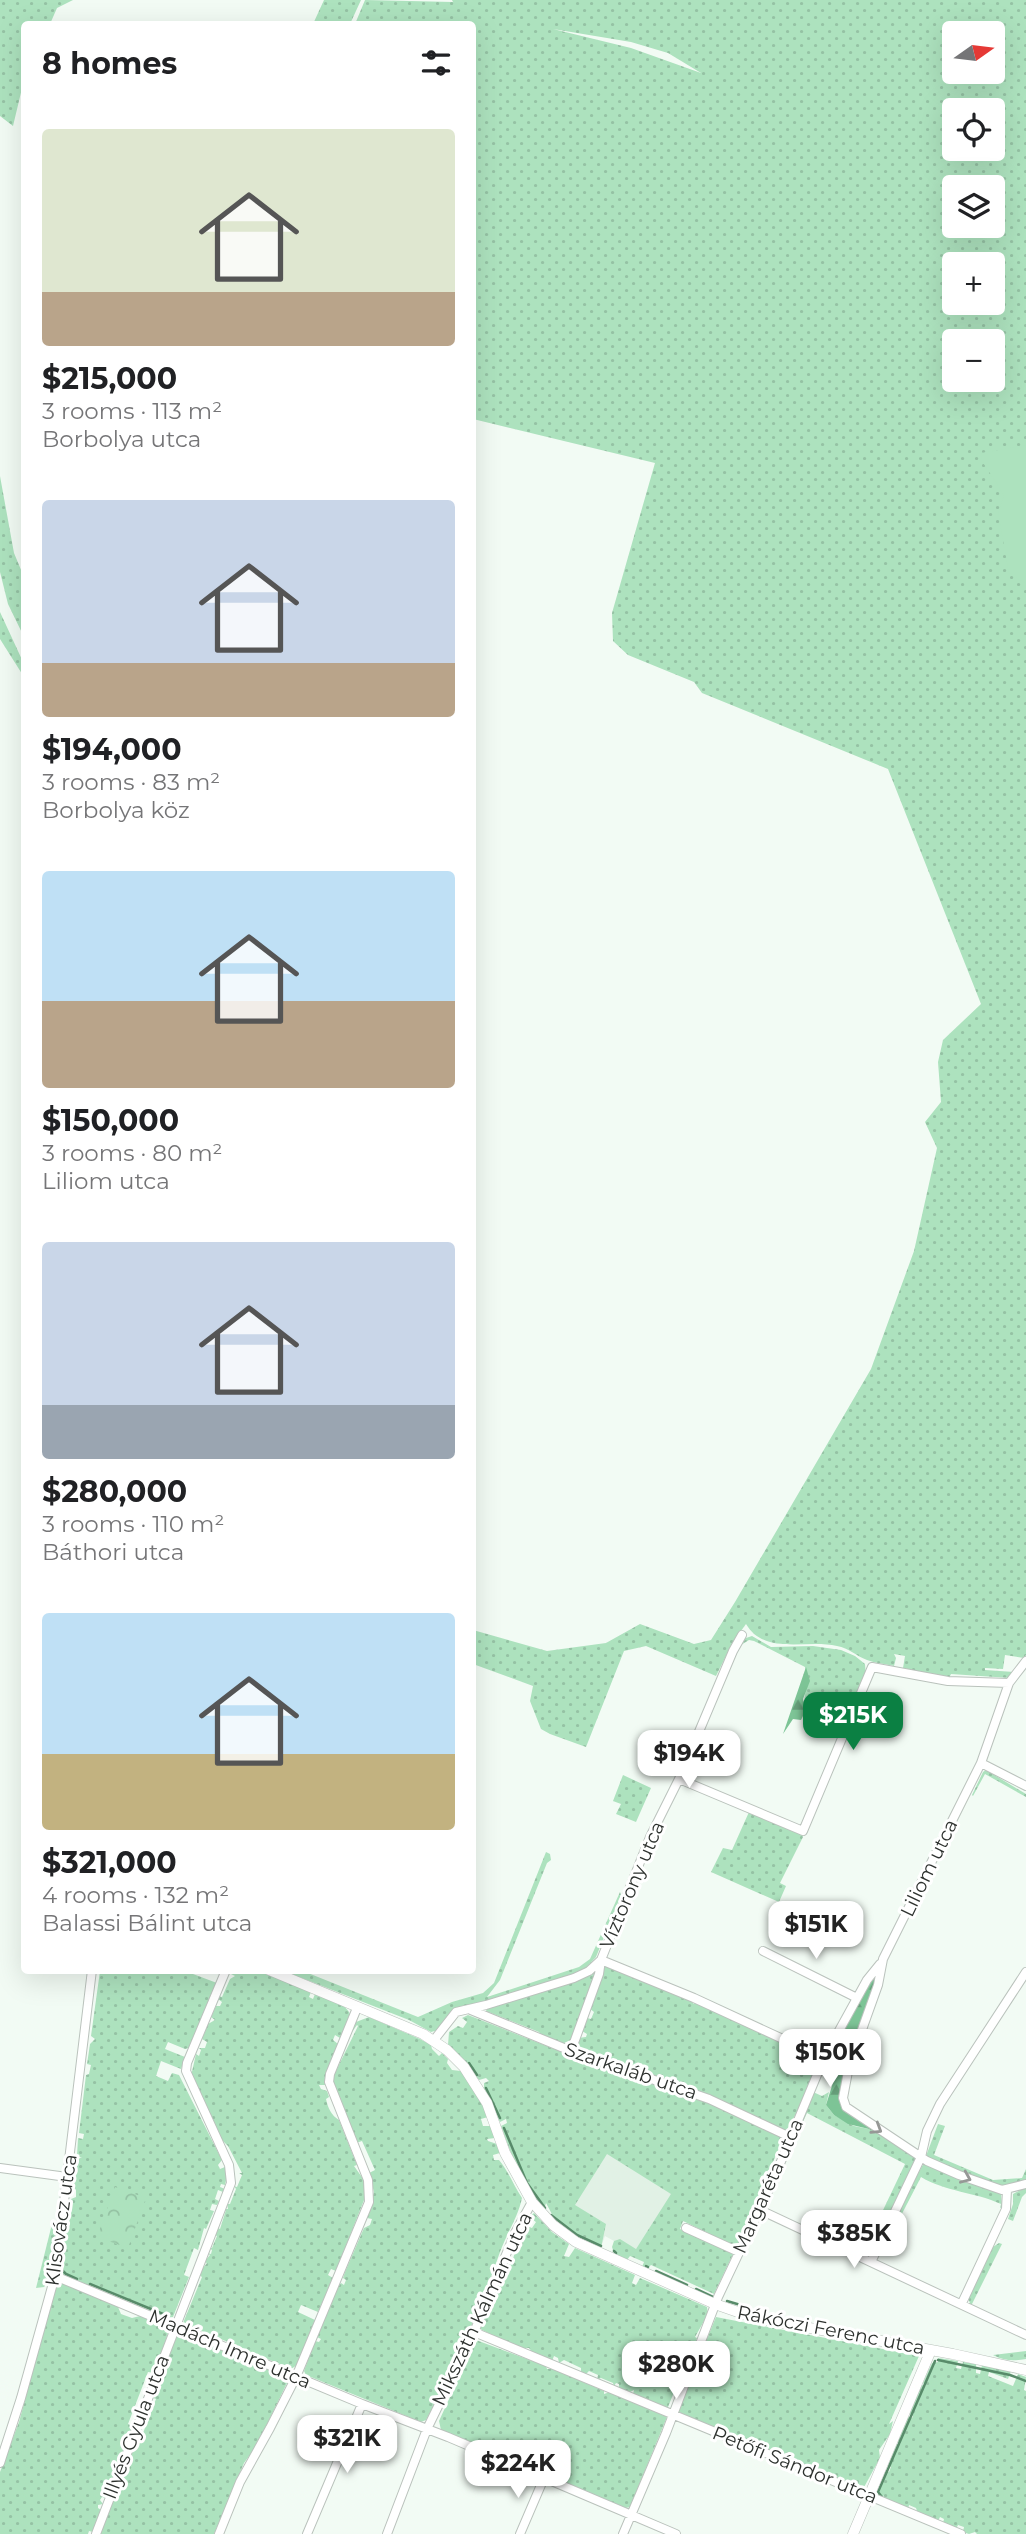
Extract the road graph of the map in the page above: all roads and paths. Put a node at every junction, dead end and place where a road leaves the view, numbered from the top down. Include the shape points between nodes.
1 (742, 1635) dead end
2 (1026, 1661) edge
3 (1009, 1683) junction
4 (981, 1763) junction
5 (679, 1779) junction
6 (1026, 1787) edge
7 (762, 1951) dead end
8 (883, 1959) junction
9 (601, 1960) junction
10 (1026, 1972) edge
11 (92, 1974) edge
12 (224, 1974) edge
13 (278, 1974) edge
14 (858, 1998) junction
15 (357, 2008) junction
16 (470, 2009) junction
17 (434, 2040) junction
18 (571, 2051) junction
19 (824, 2058) junction
20 (790, 2137) junction
21 (921, 2157) junction
22 (0, 2168) edge
23 (67, 2177) junction
24 (1026, 2184) edge
25 (1007, 2190) junction
26 (532, 2202) junction
27 (760, 2210) junction
28 (686, 2228) dead end
29 (739, 2252) junction
30 (871, 2262) junction
31 (55, 2276) junction
32 (962, 2303) junction
33 (715, 2304) junction
34 (174, 2325) junction
35 (474, 2332) junction
36 (1026, 2335) edge
37 (931, 2350) junction
38 (1026, 2370) edge
39 (296, 2377) junction
40 (362, 2404) junction
41 (671, 2414) junction
42 (427, 2429) junction
43 (0, 2463) edge
44 (544, 2478) junction
45 (869, 2496) junction
46 (632, 2514) junction
47 (96, 2534) edge
48 (219, 2534) edge
49 (307, 2534) edge
50 (387, 2534) edge
51 (520, 2534) edge
52 (623, 2534) edge
53 (676, 2534) edge
54 (853, 2534) edge
55 (961, 2534) edge

1 - 5 street, Víztorony utca
2 - 3 street, Liliom utca
3 - 4 street, Liliom utca
3 - 5 street via 948,1681 872,1667 803,1831
4 - 6 street
4 - 8 street, Liliom utca
5 - 9 street, Víztorony utca via 650,1837
7 - 14 street
8 - 14 street, Margaréta utca
8 -> 21 street, Liliom utca via 849,2066 844,2102 850,2112
9 - 16 street, Víztorony utca via 574,1978
9 - 18 street
9 - 19 street
10 - 21 street via 940,2104
11 - 23 street, Klisovácz utca
12 - 34 street, Illyés Gyula utca via 186,2071 229,2165 231,2180
13 - 15 street, Rákóczi Ferenc utca
14 - 19 street, Margaréta utca
15 - 17 street, Rákóczi Ferenc utca
15 - 39 street via 329,2082 368,2180 370,2197
16 - 17 street, Víztorony utca via 456,2012
16 - 18 street, Szarkaláb utca
17 - 26 street, Rákóczi Ferenc utca via 476,2084
18 - 20 street, Szarkaláb utca via 709,2099
19 - 20 street, Margaréta utca
20 - 27 street, Margaréta utca
21 -> 25 street, Liliom utca
21 - 30 street
22 - 23 street
23 - 31 street, Klisovácz utca
24 - 25 street
25 - 32 street via 1006,2209
26 - 33 street, Rákóczi Ferenc utca via 576,2242
26 - 35 street, Mikszáth Kálmán utca
27 - 29 street, Margaréta utca
27 - 30 street
28 - 29 street
29 - 33 street, Margaréta utca
30 - 32 street
31 - 34 street, Madách Imre utca
31 - 43 street, Klisovácz utca
32 - 36 street
33 - 37 street, Rákóczi Ferenc utca via 755,2318
33 - 41 street, Margaréta utca
34 - 39 street, Madách Imre utca
34 - 47 street, Illyés Gyula utca
35 - 41 street, Petőfi Sándor utca
35 - 42 street, Mikszáth Kálmán utca
37 - 38 street, Rákóczi Ferenc utca
37 - 45 street
39 - 40 street, Madách Imre utca
39 - 48 street via 240,2482
40 - 42 street, Madách Imre utca
40 - 49 street
41 - 45 street, Petőfi Sándor utca
41 - 46 street, Margaréta utca
42 - 44 street, Madách Imre utca
42 - 50 street, Mikszáth Kálmán utca
44 - 46 street, Madách Imre utca
44 - 51 street
45 - 54 street
45 - 55 street, Petőfi Sándor utca
46 - 52 street, Margaréta utca
46 - 53 street, Madách Imre utca

